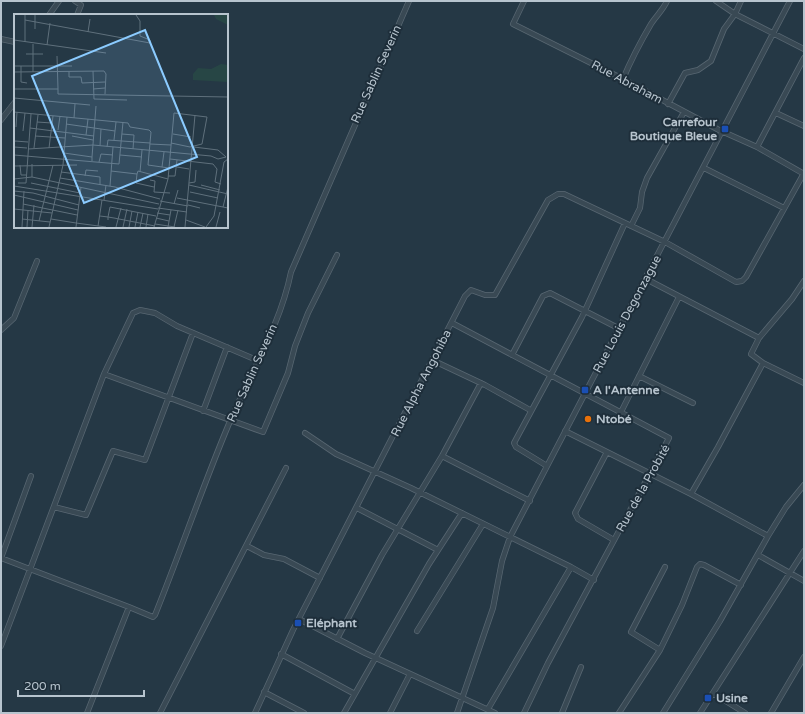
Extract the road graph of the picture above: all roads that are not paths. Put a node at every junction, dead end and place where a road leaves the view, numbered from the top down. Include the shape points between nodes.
1 (58, 1) edge
2 (75, 1) edge
3 (409, 1) edge
4 (524, 1) edge
5 (667, 1) edge
6 (716, 1) edge
7 (741, 1) edge
8 (790, 1) edge
9 (50, 14) edge
10 (77, 14) edge
11 (735, 14) junction
12 (773, 34) junction
13 (1, 38) edge
14 (14, 42) edge
15 (804, 49) edge
16 (804, 58) edge
17 (623, 79) junction
18 (14, 103) edge
19 (668, 104) junction
20 (684, 112) junction
21 (776, 113) junction
22 (1, 120) edge
23 (804, 126) edge
24 (722, 131) junction
25 (757, 147) junction
26 (704, 168) junction
27 (804, 174) edge
28 (784, 208) junction
29 (625, 223) junction
30 (631, 226) junction
31 (665, 242) junction
32 (337, 254) dead end
33 (37, 261) dead end
34 (646, 279) junction
35 (804, 281) edge
36 (679, 297) junction
37 (584, 309) junction
38 (452, 323) junction
39 (620, 329) junction
40 (1, 330) edge
41 (192, 333) junction
42 (759, 338) junction
43 (227, 347) junction
44 (512, 355) junction
45 (432, 360) junction
46 (259, 361) junction
47 (763, 363) junction
48 (104, 374) junction
49 (550, 375) junction
50 (639, 376) junction
51 (481, 383) junction
52 (804, 383) edge
53 (586, 394) junction
54 (168, 398) junction
55 (693, 403) dead end
56 (530, 410) junction
57 (203, 411) junction
58 (621, 412) junction
59 (230, 421) junction
60 (565, 431) junction
61 (305, 433) dead end
62 (607, 452) junction
63 (442, 456) junction
64 (548, 466) junction
65 (286, 468) dead end
66 (376, 471) junction
67 (650, 473) junction
68 (31, 476) dead end
69 (804, 485) edge
70 (419, 492) junction
71 (691, 494) junction
72 (530, 501) junction
73 (54, 507) junction
74 (357, 508) junction
75 (462, 513) junction
76 (483, 524) junction
77 (397, 529) junction
78 (768, 536) junction
79 (510, 537) junction
80 (614, 540) junction
81 (247, 546) junction
82 (438, 550) junction
83 (804, 551) edge
84 (758, 555) junction
85 (571, 567) junction
86 (665, 567) dead end
87 (30, 569) junction
88 (790, 574) junction
89 (320, 578) junction
90 (594, 580) junction
91 (804, 581) edge
92 (741, 584) junction
93 (129, 607) junction
94 (298, 619) junction
95 (417, 631) dead end
96 (337, 639) junction
97 (1, 646) edge
98 (660, 650) junction
99 (281, 654) junction
100 (804, 657) edge
101 (375, 658) junction
102 (581, 667) dead end
103 (410, 674) junction
104 (264, 692) junction
105 (353, 693) junction
106 (713, 693) junction
107 (463, 699) junction
108 (488, 709) junction
109 (301, 712) edge
110 (742, 712) edge
111 (87, 713) edge
112 (160, 713) edge
113 (255, 713) edge
114 (344, 713) edge
115 (390, 713) edge
116 (457, 713) edge
117 (495, 713) edge
118 (524, 713) edge
119 (562, 713) edge
120 (619, 713) edge
121 (663, 713) edge
122 (700, 713) edge
123 (771, 713) edge

1 - 9 street
2 - 10 street via 81,5
3 - 46 street, Rue Sablin Severin via 291,272 282,303
4 - 17 street, Rue Abraham via 513,24
5 - 17 street via 650,27
6 - 11 street
7 - 11 street
8 - 12 street, Rue Louis Degonzague
11 - 12 street
11 - 19 street via 724,30 711,61 698,70 685,73
12 - 15 street
12 - 24 street, Rue Louis Degonzague
13 - 14 street
16 - 21 street
17 - 19 street, Rue Abraham
18 - 22 street
19 - 20 street, Rue Abraham
20 - 24 street, Rue Abraham
20 - 30 street via 647,178 640,208
21 - 23 street
21 - 25 street
24 - 25 street, Rue Abraham
24 - 26 street, Rue Louis Degonzague
25 - 27 street, Rue Abraham
26 - 28 street
26 - 31 street, Rue Louis Degonzague
27 - 28 street
28 - 31 street, Rue Alpha Angohiba via 742,281 736,282
29 - 30 street, Rue Alpha Angohiba
29 - 37 street
29 - 38 street, Rue Alpha Angohiba via 564,194 553,196 498,291 491,296 471,290 468,292
30 - 31 street, Rue Alpha Angohiba
31 - 34 street, Rue Louis Degonzague
32 - 59 street via 308,313 288,373 264,430 261,432
33 - 40 street via 14,318
34 - 36 street
34 - 39 street, Rue Louis Degonzague
35 - 42 street
36 - 42 street
36 - 50 street
37 - 39 street
37 - 44 street via 546,293
37 - 49 street
38 - 44 street, Rue de la Probité
38 - 45 street, Rue Alpha Angohiba
39 - 53 street, Rue Louis Degonzague
41 - 43 street
41 - 48 street via 151,311 136,311 128,320
41 - 54 street
42 - 47 street via 751,354
43 - 46 street
43 - 57 street
44 - 49 street, Rue de la Probité
45 - 51 street
45 - 66 street, Rue Alpha Angohiba
46 - 59 street, Rue Sablin Severin
47 - 52 street
47 - 71 street
48 - 54 street
48 - 73 street
49 - 53 street, Rue de la Probité
49 - 56 street
50 - 55 street
50 - 58 street
51 - 56 street
51 - 63 street
53 - 58 street, Rue de la Probité
53 - 60 street, Rue Louis Degonzague
54 - 57 street
54 - 73 street via 145,460 113,451 86,515
56 - 64 street via 514,443 516,447
57 - 59 street
58 - 67 street, Rue de la Probité via 669,438
59 - 93 street, Rue Sablin Severin via 155,616
60 - 62 street
60 - 64 street, Rue Louis Degonzague
61 - 66 street via 336,454
62 - 67 street
62 - 80 street via 575,513 578,519
63 - 70 street
63 - 72 street
64 - 72 street, Rue Louis Degonzague
65 - 81 street
66 - 70 street
66 - 74 street, Rue Alpha Angohiba
67 - 71 street
67 - 80 street, Rue de la Probité
68 - 87 street via 1,558
69 - 78 street via 786,507
70 - 75 street
70 - 77 street
71 - 78 street
72 - 79 street, Rue Louis Degonzague
73 - 87 street
74 - 77 street
74 - 89 street, Rue Alpha Angohiba
75 - 76 street
75 - 82 street
76 - 79 street
76 - 95 street
77 - 82 street
77 - 96 street
78 - 84 street
79 - 85 street
79 - 107 street, Rue Louis Degonzague via 502,561 493,608
80 - 90 street, Rue de la Probité
81 - 89 street via 264,555 284,559
81 - 112 street
82 - 101 street
83 - 88 street
84 - 88 street
84 - 92 street
85 - 90 street
85 - 108 street
86 - 98 street via 631,632
87 - 93 street
87 - 97 street
88 - 91 street
88 - 106 street
89 - 94 street, Rue Alpha Angohiba
90 - 118 street, Rue de la Probité via 548,663
92 - 98 street via 700,564
92 - 121 street
93 - 111 street
94 - 96 street
94 - 99 street, Rue Alpha Angohiba
96 - 101 street
98 - 120 street
99 - 104 street, Rue Alpha Angohiba
99 - 105 street
100 - 123 street
101 - 103 street
101 - 105 street
102 - 119 street
103 - 107 street
103 - 115 street
104 - 109 street
104 - 113 street, Rue Alpha Angohiba
105 - 114 street
106 - 110 street
106 - 122 street
107 - 108 street
107 - 116 street, Rue Louis Degonzague
108 - 117 street

